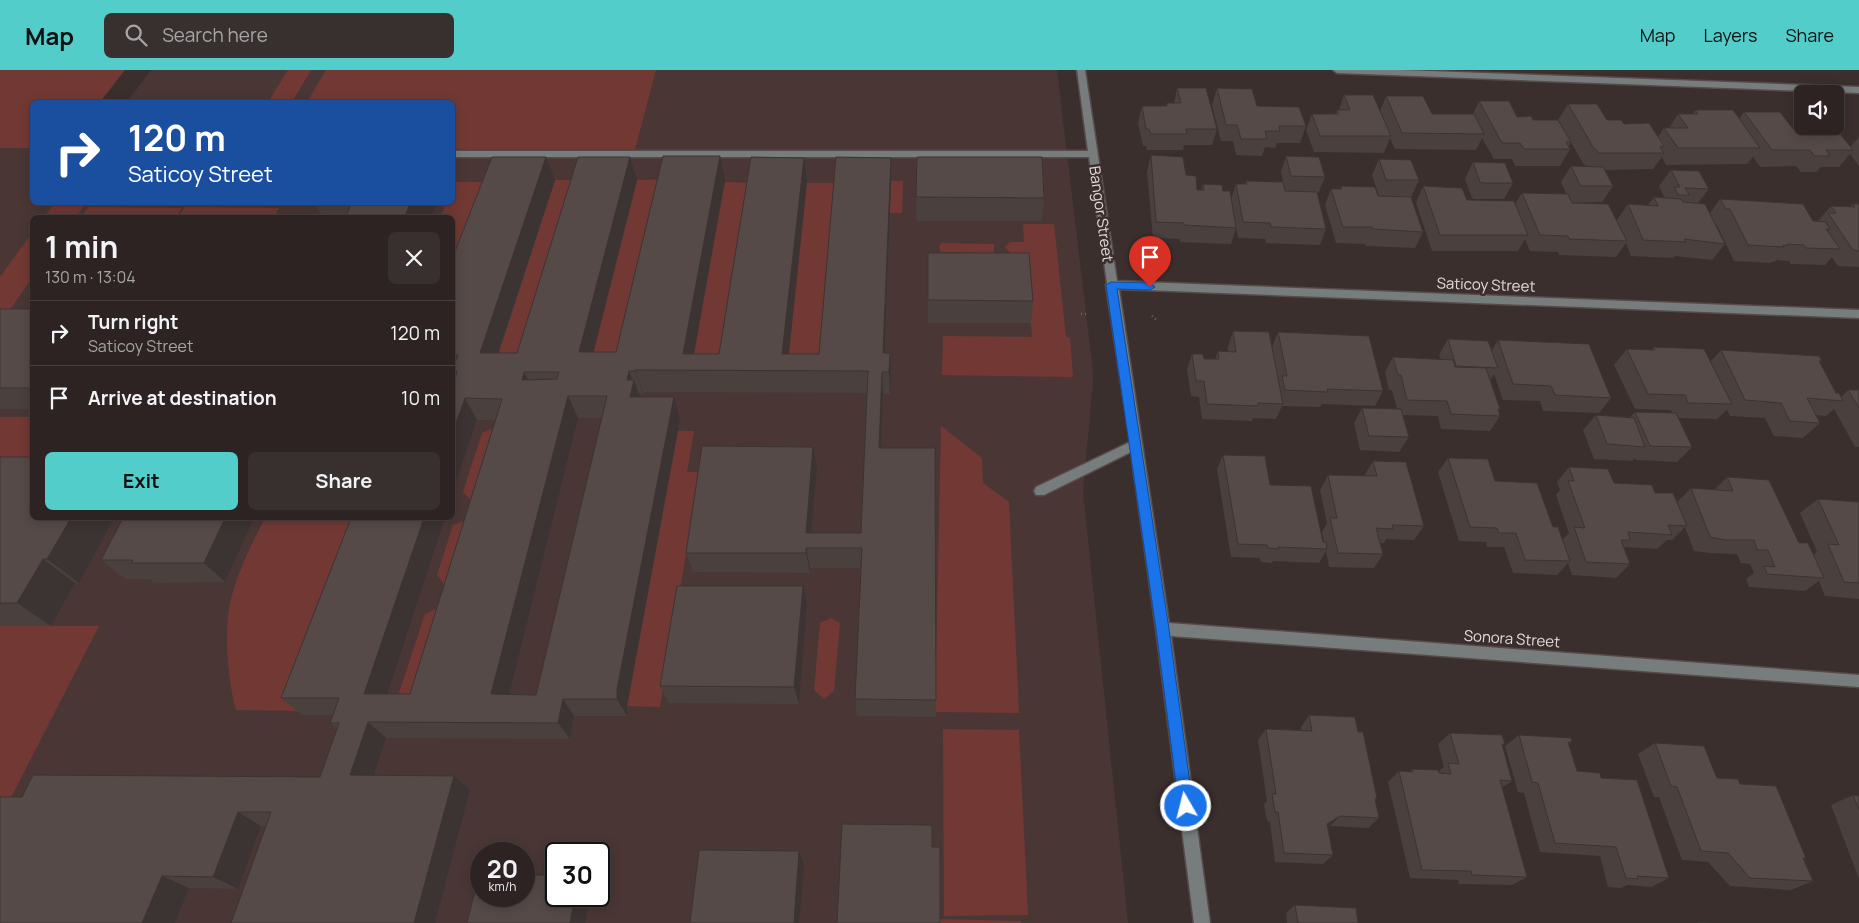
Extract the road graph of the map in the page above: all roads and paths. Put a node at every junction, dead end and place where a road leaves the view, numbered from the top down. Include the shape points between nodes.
1 (1081, 70) edge
2 (1337, 70) edge
3 (1859, 90) edge
4 (455, 154) edge
5 (1093, 154) junction
6 (1111, 285) junction
7 (1081, 314) dead end
8 (1087, 314) dead end
9 (1859, 314) edge
10 (1152, 316) dead end
11 (1158, 321) dead end
12 (1135, 445) junction
13 (1040, 491) dead end
14 (1162, 629) junction
15 (1859, 680) edge
16 (1202, 923) edge

1 - 5 street, Bangor Street
2 - 3 street
4 - 5 street
5 - 6 street, Bangor Street
6 - 9 street, Saticoy Street
6 - 12 street, Bangor Street
7 - 8 path
10 - 11 path
12 - 13 street
12 - 14 street, Bangor Street
14 - 15 street, Sonora Street
14 - 16 street, Bangor Street

